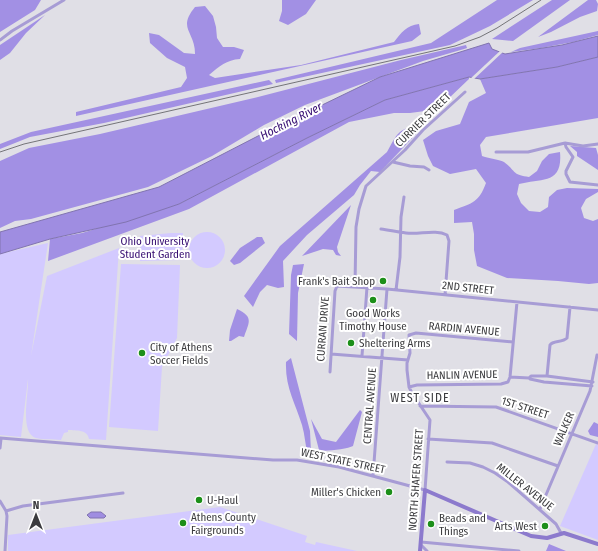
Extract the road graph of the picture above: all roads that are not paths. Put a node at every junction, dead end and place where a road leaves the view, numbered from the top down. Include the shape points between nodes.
1 (64, 0) edge
2 (0, 40) edge
3 (465, 92) dead end
4 (565, 143) junction
5 (598, 144) edge
6 (496, 152) dead end
7 (392, 162) junction
8 (430, 170) dead end
9 (598, 185) edge
10 (404, 197) dead end
11 (380, 229) dead end
12 (401, 232) junction
13 (355, 286) junction
14 (336, 287) joint
15 (367, 287) junction
16 (387, 289) junction
17 (396, 290) junction
18 (445, 295) junction
19 (518, 302) junction
20 (570, 307) junction
21 (598, 310) edge
22 (412, 333) joint
23 (514, 342) junction
24 (331, 354) junction
25 (597, 355) dead end
26 (362, 356) junction
27 (382, 358) junction
28 (408, 360) junction
29 (330, 372) dead end
30 (547, 376) junction
31 (510, 377) junction
32 (529, 378) junction
33 (593, 382) junction
34 (409, 386) junction
35 (592, 386) junction
36 (420, 406) junction
37 (572, 433) junction
38 (0, 438) edge
39 (428, 439) junction
40 (598, 442) edge
41 (0, 448) edge
42 (447, 462) dead end
43 (558, 466) junction
44 (373, 476) junction
45 (425, 490) junction
46 (123, 493) dead end
47 (0, 501) edge
48 (540, 509) junction
49 (6, 511) junction
50 (561, 533) junction
51 (421, 543) junction
52 (598, 544) edge
53 (489, 549) edge
54 (5, 551) edge
55 (420, 551) edge
56 (427, 551) edge
57 (519, 551) edge

1 - 2 street via 12,30
3 - 7 street, CURRIER STREET
4 - 5 street via 583,146
4 - 6 street via 528,152
4 - 9 street via 573,157 566,171 570,182
7 - 8 street, CURRIER STREET
7 - 13 street, CURRIER STREET via 366,186 364,191 356,227
10 - 12 street
11 - 12 street
12 - 17 street
12 - 18 street via 443,233 448,236
13 - 14 street, 2ND STREET
13 - 15 street, 2ND STREET
14 - 24 street, CURRAN DRIVE
15 - 16 street, 2ND STREET
15 - 26 street
16 - 17 street, 2ND STREET
16 - 27 street, CENTRAL AVENUE
17 - 18 street, 2ND STREET
18 - 19 street, 2ND STREET
19 - 20 street, 2ND STREET
19 - 23 street
20 - 21 street, 2ND STREET
20 - 30 street via 567,338 552,342 550,345
22 - 23 street, RARDIN AVENUE
22 - 28 street, NORTH SHAFER STREET via 409,336
23 - 31 street
24 - 26 street
24 - 29 street, CURRAN DRIVE
25 - 33 street, WALKER
26 - 27 street
27 - 28 street
27 - 44 street, CENTRAL AVENUE
28 - 34 street, NORTH SHAFER STREET
30 - 32 street
30 - 33 street
31 - 32 street
31 - 34 street, HANLIN AVENUE via 505,383
32 - 35 street via 538,382
33 - 35 street, WALKER
34 - 36 street, NORTH SHAFER STREET
35 - 37 street, WALKER
36 - 37 street, 1ST STREET via 496,407
36 - 39 street, NORTH SHAFER STREET via 430,420
37 - 40 street, 1ST STREET
37 - 43 street, WALKER
38 - 41 street
38 - 44 street, WEST STATE STREET via 297,460
39 - 43 street via 492,443
39 - 45 street, NORTH SHAFER STREET
42 - 48 street, MILLER AVENUE via 470,463 491,471
43 - 48 street, WALKER
44 - 45 street, WEST STATE STREET
45 - 50 street, WEST STATE STREET via 532,536 547,538
45 - 51 street, NORTH SHAFER STREET
46 - 49 street via 23,506
47 - 49 street
48 - 50 street, MILLER AVENUE via 556,524
49 - 54 street
50 - 52 street, WEST STATE STREET
51 - 53 street
51 - 55 street, NORTH SHAFER STREET
51 - 56 street
53 - 57 street

